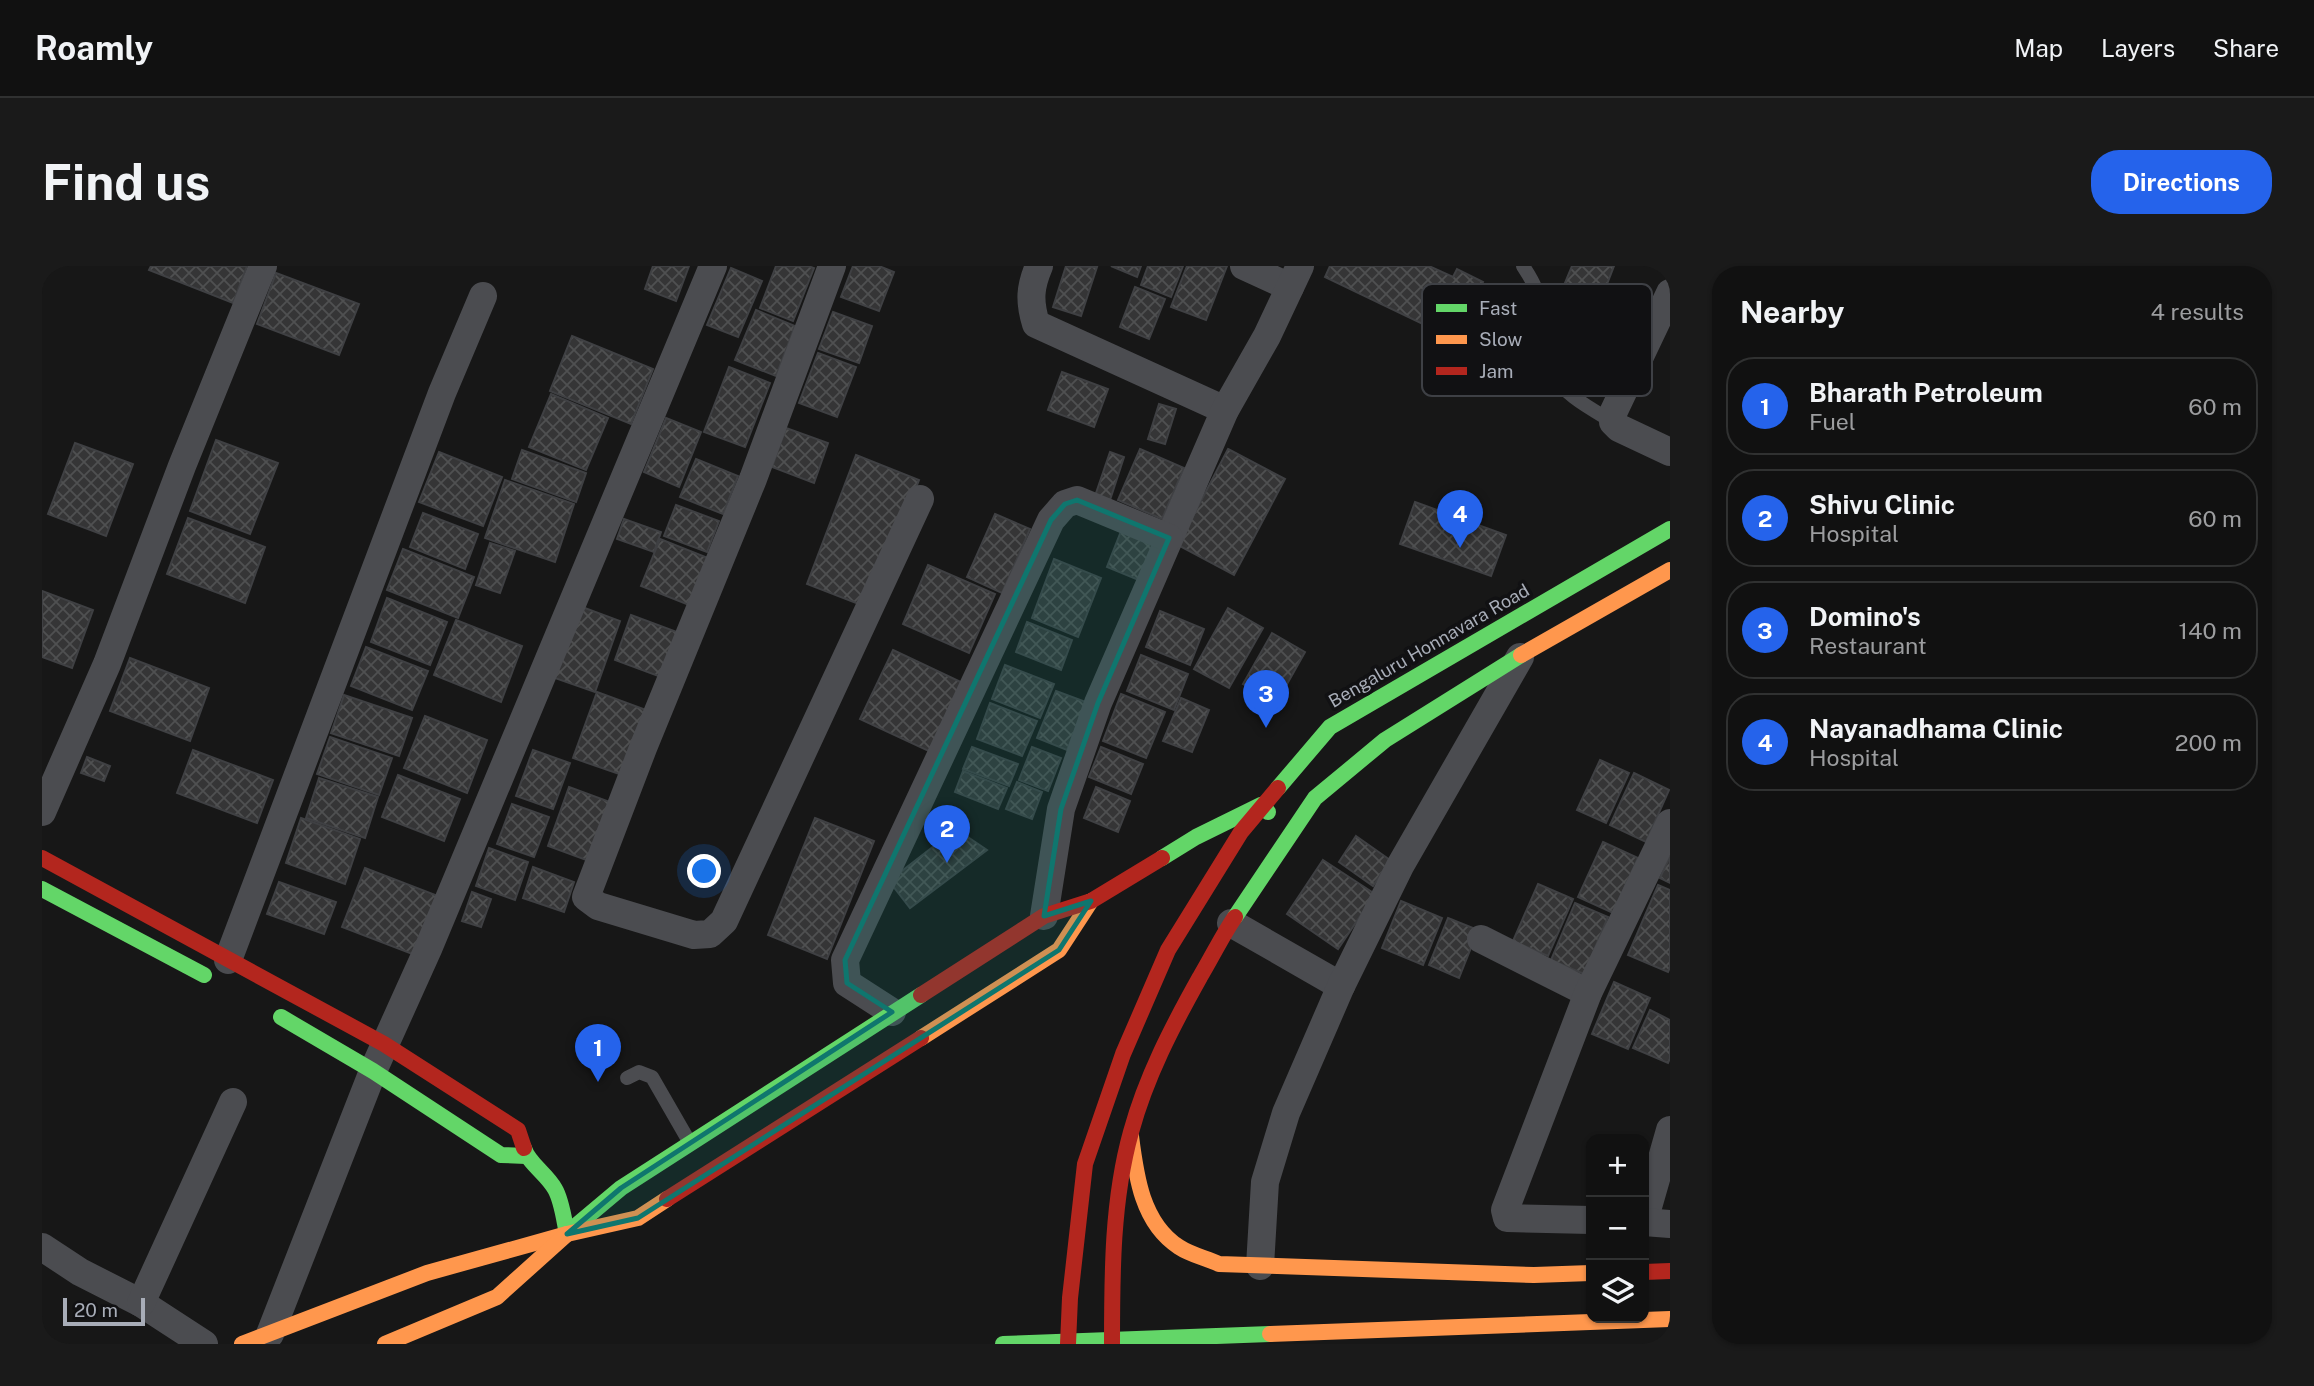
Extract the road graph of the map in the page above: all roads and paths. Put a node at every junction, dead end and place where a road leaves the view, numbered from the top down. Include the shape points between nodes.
1 (263, 266) edge
2 (713, 266) edge
3 (832, 266) edge
4 (1039, 266) edge
5 (1244, 266) edge
6 (1523, 266) edge
7 (1295, 276) edge
8 (1534, 284) edge
9 (1670, 293) edge
10 (483, 296) dead end
11 (1652, 331) edge
12 (1573, 396) edge
13 (1621, 396) edge
14 (1225, 410) junction
15 (1613, 422) junction
16 (1670, 452) edge
17 (920, 499) dead end
18 (1670, 529) edge
19 (1169, 538) junction
20 (1670, 570) edge
21 (1521, 655) junction
22 (1261, 806) junction
23 (42, 812) edge
24 (1670, 823) edge
25 (1291, 832) junction
26 (42, 858) edge
27 (42, 890) edge
28 (1091, 901) junction
29 (1044, 916) junction
30 (1231, 923) junction
31 (1481, 939) dead end
32 (222, 971) junction
33 (1341, 986) junction
34 (1588, 993) junction
35 (264, 1008) dead end
36 (892, 1012) junction
37 (384, 1044) junction
38 (373, 1071) junction
39 (627, 1078) dead end
40 (233, 1102) dead end
41 (1670, 1130) edge
42 (1130, 1134) junction
43 (690, 1144) junction
44 (526, 1156) junction
45 (1649, 1204) edge
46 (1586, 1220) edge
47 (1649, 1222) edge
48 (1670, 1224) edge
49 (567, 1234) junction
50 (42, 1247) edge
51 (1260, 1266) junction
52 (1670, 1271) edge
53 (1649, 1272) edge
54 (1586, 1273) edge
55 (141, 1303) junction
56 (1670, 1319) edge
57 (270, 1334) junction
58 (204, 1344) edge
59 (242, 1344) edge
60 (386, 1344) edge
61 (1003, 1344) edge
62 (1068, 1344) edge
63 (1112, 1344) edge

1 - 23 street via 107,664
2 - 37 street via 428,949
3 - 17 street via 586,897 590,901 694,935 710,934 724,920
4 - 14 street via 1031,284 1035,324
5 - 7 street
6 - 8 lane
7 - 14 street
9 - 11 street
10 - 32 street
12 - 15 lane
13 - 15 street
14 - 19 street
15 - 16 street
18 - 22 main road, Bengaluru Honnavara Road via 1330,727
19 - 29 street via 1098,703 1061,809
19 - 36 street via 1077,500 1065,504 1051,520 845,960 847,983
20 - 21 main road
21 - 25 main road via 1385,740 1315,798
21 - 33 street via 1400,866
22 - 25 main road
22 - 28 main road via 1196,837
22 - 62 main road, Bengaluru Honnavara Road via 1168,950 1123,1054 1085,1164
24 - 34 street
25 - 30 main road
26 - 32 main road via 168,925
27 - 32 main road
28 - 29 main road
28 - 49 main road via 1059,950 1001,988 638,1218
29 - 36 main road
30 - 33 street
30 - 42 main road via 1170,1031
31 - 34 street
32 - 37 main road
33 - 51 street via 1286,1113 1265,1182
34 - 46 street via 1505,1214 1507,1218
35 - 38 main road
36 - 43 main road
37 - 38 street
37 - 44 main road via 518,1129
38 - 44 main road via 501,1155
38 - 57 street
39 - 43 lane via 639,1072 652,1077
40 - 55 street
41 - 45 street
42 - 51 main road via 1135,1171 1156,1226 1177,1246 1219,1264
42 - 63 main road via 1118,1200
43 - 49 main road via 621,1188
44 - 49 main road via 557,1191
47 - 48 street
49 - 57 main road via 427,1273
49 - 60 main road via 497,1297
50 - 55 street
51 - 54 main road
52 - 53 main road
55 - 58 street
56 - 61 main road
57 - 59 main road

